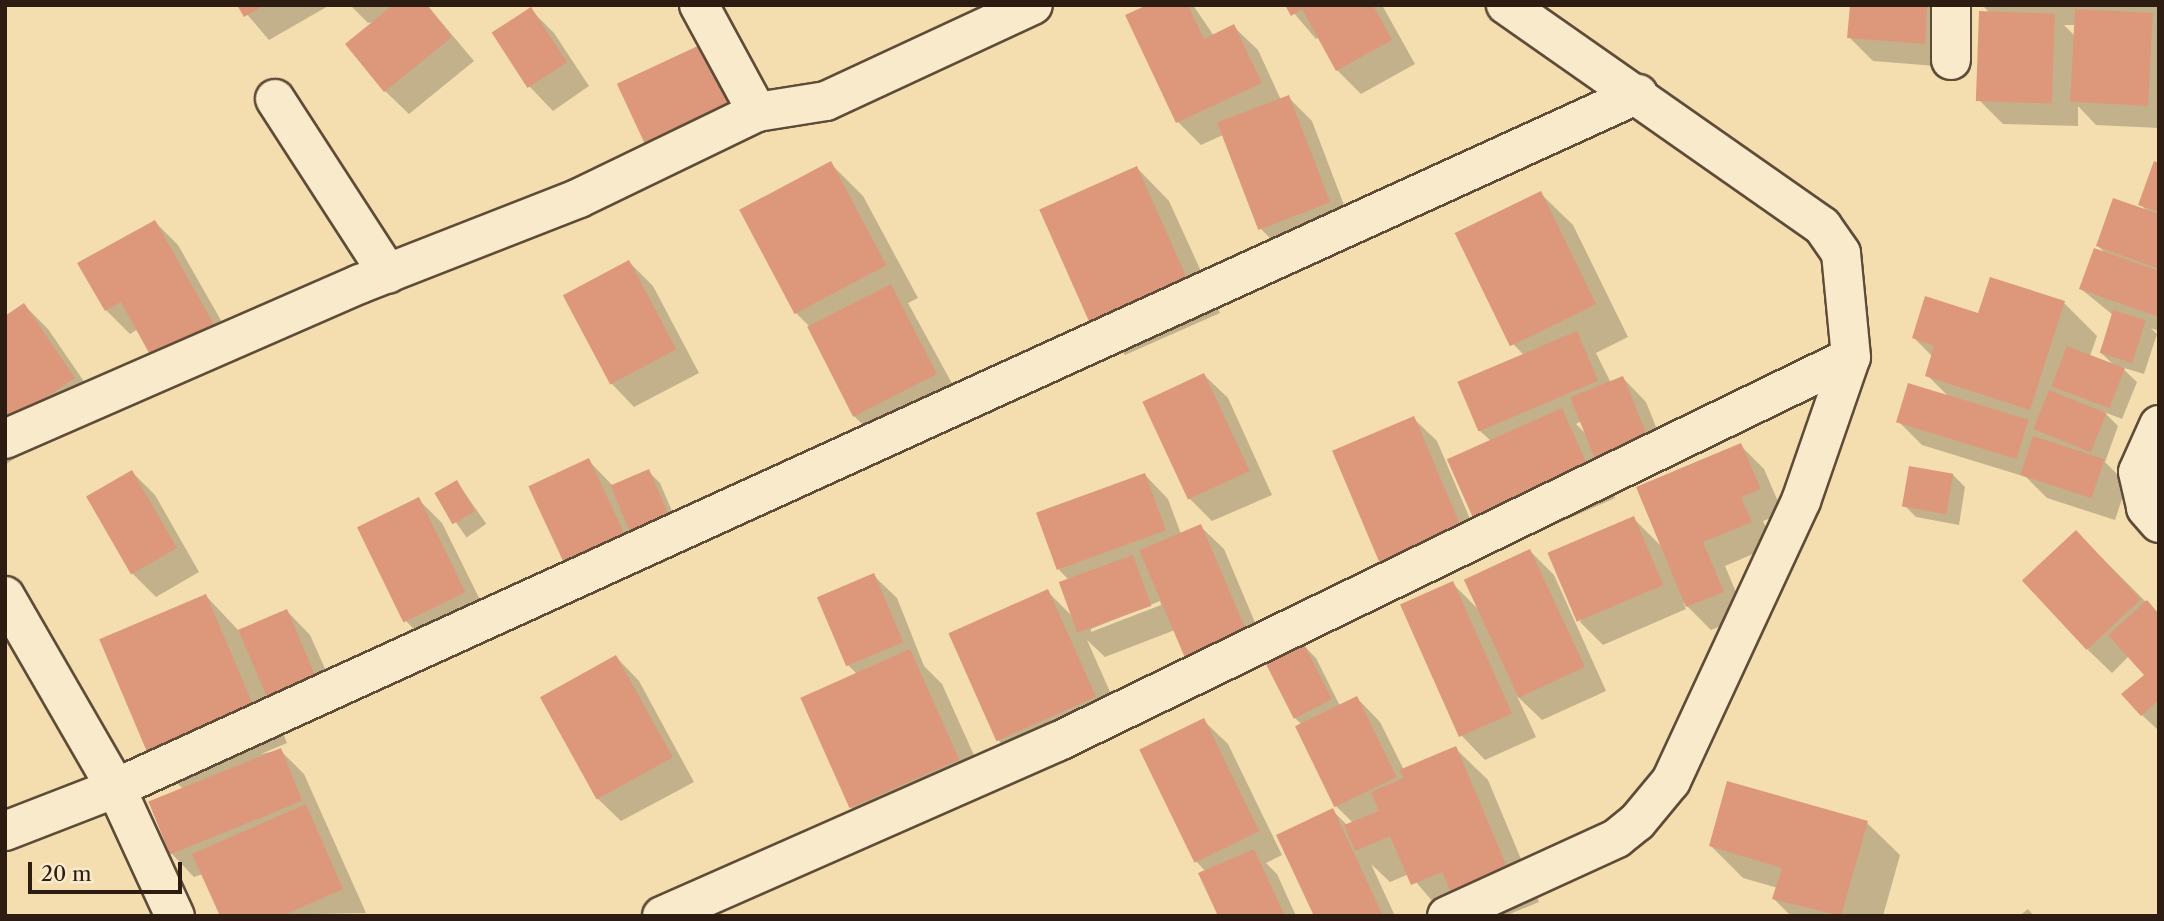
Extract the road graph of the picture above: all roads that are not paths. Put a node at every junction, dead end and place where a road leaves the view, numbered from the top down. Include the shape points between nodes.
1 (699, 5) edge
2 (1033, 5) edge
3 (1506, 5) edge
4 (1951, 5) edge
5 (1951, 60) dead end
6 (1638, 94) junction
7 (275, 99) dead end
8 (757, 111) junction
9 (388, 274) junction
10 (1851, 357) junction
11 (2159, 425) edge
12 (5, 439) edge
13 (2159, 523) edge
14 (5, 596) edge
15 (116, 788) junction
16 (5, 831) edge
17 (175, 916) edge
18 (662, 916) edge
19 (1447, 916) edge

1 - 8 street
2 - 8 street via 826,102
3 - 6 street
4 - 5 street
6 - 10 street via 1822,226 1840,253
6 - 15 street
7 - 9 street
8 - 9 street via 579,198
9 - 12 street
10 - 18 street via 1057,742
10 - 19 street via 1801,501 1671,781 1651,807 1616,838
11 - 13 street via 2138,472 2146,508
14 - 15 street
15 - 16 street
15 - 17 street

